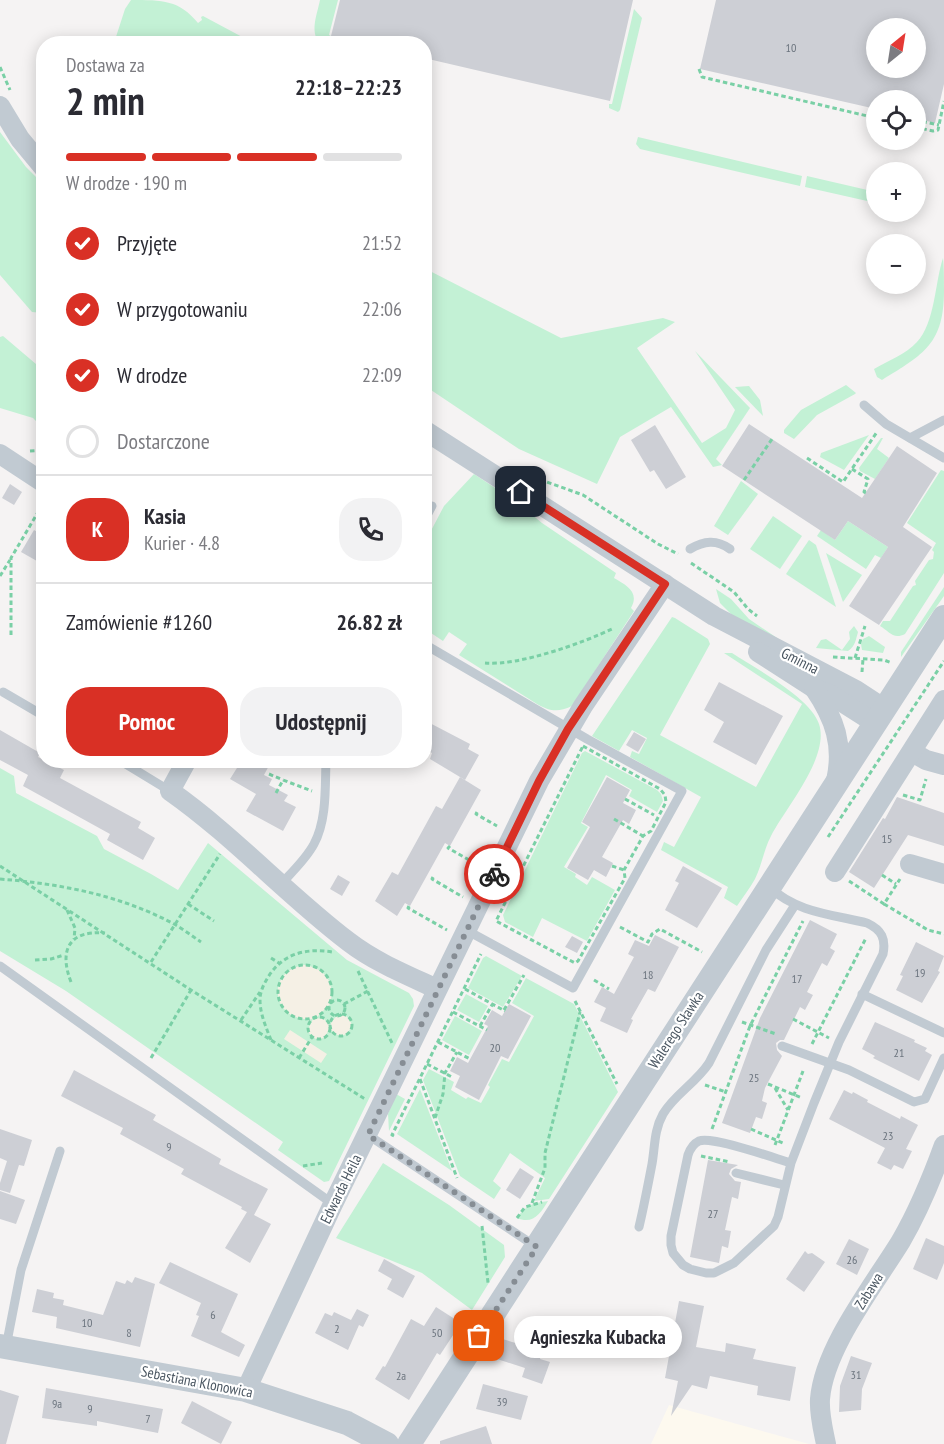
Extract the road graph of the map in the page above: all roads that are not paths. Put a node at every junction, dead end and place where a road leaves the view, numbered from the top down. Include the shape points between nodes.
1 (0, 106) edge
2 (36, 158) edge
3 (864, 405) dead end
4 (944, 420) edge
5 (432, 435) edge
6 (910, 438) junction
7 (3, 456) edge
8 (944, 458) edge
9 (36, 478) edge
10 (690, 549) dead end
11 (730, 549) dead end
12 (665, 584) junction
13 (714, 616) junction
14 (944, 617) edge
15 (432, 649) edge
16 (814, 688) junction
17 (3, 692) dead end
18 (944, 700) edge
19 (36, 711) edge
20 (880, 716) junction
21 (568, 729) junction
22 (912, 752) junction
23 (132, 768) edge
24 (183, 768) edge
25 (325, 768) edge
26 (936, 768) edge
27 (836, 786) junction
28 (170, 791) junction
29 (910, 864) road end
30 (835, 872) road end
31 (944, 874) edge
32 (281, 884) junction
33 (769, 886) junction
34 (795, 905) junction
35 (460, 932) junction
36 (0, 966) edge
37 (437, 989) junction
38 (862, 994) junction
39 (944, 1033) edge
40 (782, 1041) road end
41 (944, 1058) edge
42 (830, 1064) junction
43 (368, 1135) junction
44 (944, 1145) edge
45 (60, 1151) dead end
46 (791, 1163) junction
47 (736, 1173) dead end
48 (784, 1185) junction
49 (333, 1204) junction
50 (639, 1227) dead end
51 (537, 1247) junction
52 (3, 1346) edge
53 (246, 1390) junction
54 (387, 1444) edge
55 (409, 1444) edge
56 (826, 1444) edge

1 - 2 street
3 - 6 lane
4 - 6 lane
5 - 12 street, Gminna
6 - 8 lane
7 - 9 street
10 - 11 lane via 712,542
12 - 13 street, Gminna
12 - 21 street, Edwarda Heila
13 - 16 street, Gminna via 747,645
13 - 20 street, Gminna via 847,685
14 - 20 street, Walerego Sławka
15 - 21 lane
16 - 20 street, Gminna
16 - 27 street, Gminna via 830,716 840,748
17 - 19 lane
18 - 22 street
20 - 27 street, Walerego Sławka
21 - 35 street, Edwarda Heila
21 - 35 lane via 682,791 573,988
22 - 26 street
22 - 30 street
23 - 28 lane
24 - 28 street
25 - 32 lane via 319,833 306,856
27 - 33 street, Walerego Sławka
28 - 32 street
29 - 31 street
32 - 37 street via 350,943
33 - 34 lane
33 - 51 street, Walerego Sławka
34 - 38 lane via 872,925 882,934 883,954
34 - 50 lane via 766,950 709,1063 668,1106 657,1127
35 - 37 street, Edwarda Heila
36 - 49 lane
37 - 43 street, Edwarda Heila
38 - 39 lane
38 - 42 lane
40 - 42 lane
41 - 42 lane via 925,1099 914,1102
42 - 46 lane
43 - 49 street, Edwarda Heila
43 - 51 lane
44 - 56 street, Zabawa via 914,1218 842,1335 827,1367 820,1399
45 - 52 lane via 21,1270
46 - 48 lane
46 - 48 lane via 708,1140 695,1143 688,1155 671,1236 673,1253 690,1269 706,1273 734,1263 768,1234 778,1217
47 - 48 lane
49 - 53 street, Edwarda Heila
51 - 55 street, Walerego Sławka
52 - 53 street, Sebastiana Klonowica
53 - 54 street, Sebastiana Klonowica via 347,1423

